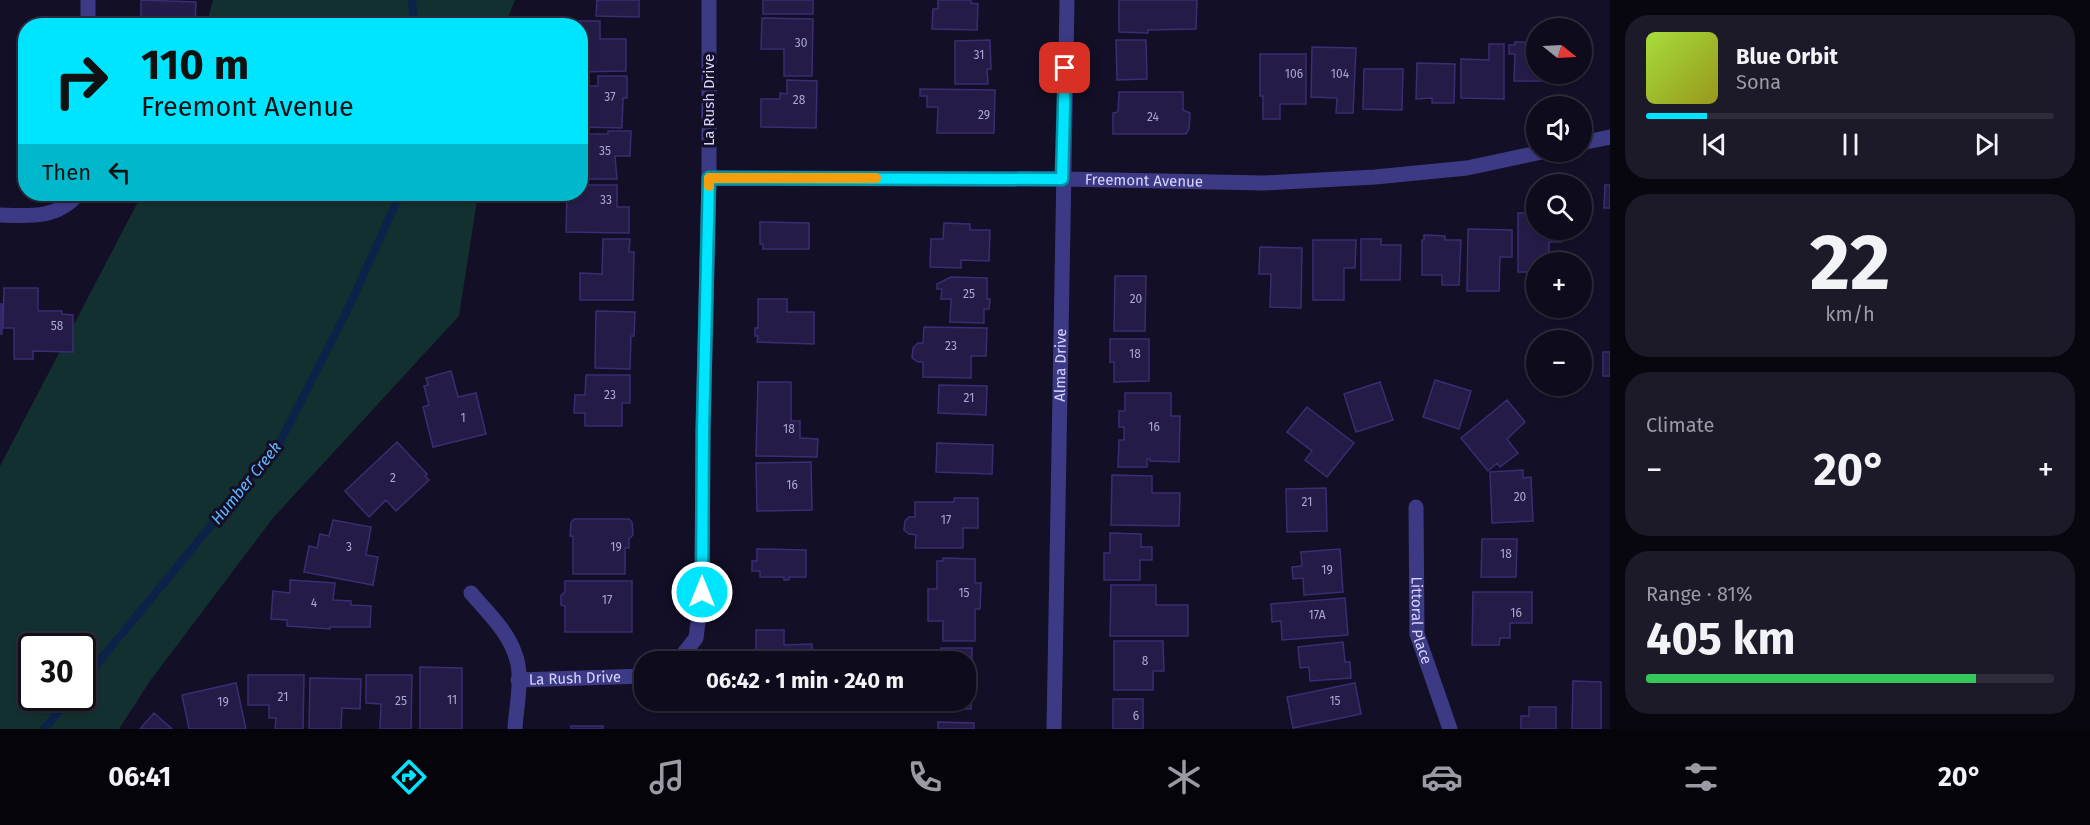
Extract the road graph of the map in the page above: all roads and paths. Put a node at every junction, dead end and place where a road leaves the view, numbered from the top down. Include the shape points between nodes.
1 (88, 0) edge
2 (709, 0) edge
3 (1066, 0) edge
4 (88, 18) edge
5 (1610, 137) edge
6 (1592, 141) edge
7 (1526, 155) edge
8 (709, 178) junction
9 (1062, 179) junction
10 (72, 201) edge
11 (0, 215) edge
12 (1416, 507) dead end
13 (471, 593) dead end
14 (686, 651) edge
15 (634, 676) edge
16 (518, 680) junction
17 (515, 729) edge
18 (1054, 729) edge
19 (1450, 729) edge

1 - 4 street
2 - 8 street, La Rush Drive
3 - 9 street, Alma Drive
5 - 6 street
7 - 9 street, Freemont Avenue via 1467,168 1264,183
8 - 9 street, Freemont Avenue
8 - 14 street, La Rush Drive via 702,592 696,638
9 - 18 street, Alma Drive
10 - 11 street via 50,214
12 - 19 street, Littoral Place via 1417,634
13 - 16 street via 504,632 516,655
15 - 16 street, La Rush Drive
16 - 17 street, La Rush Drive

